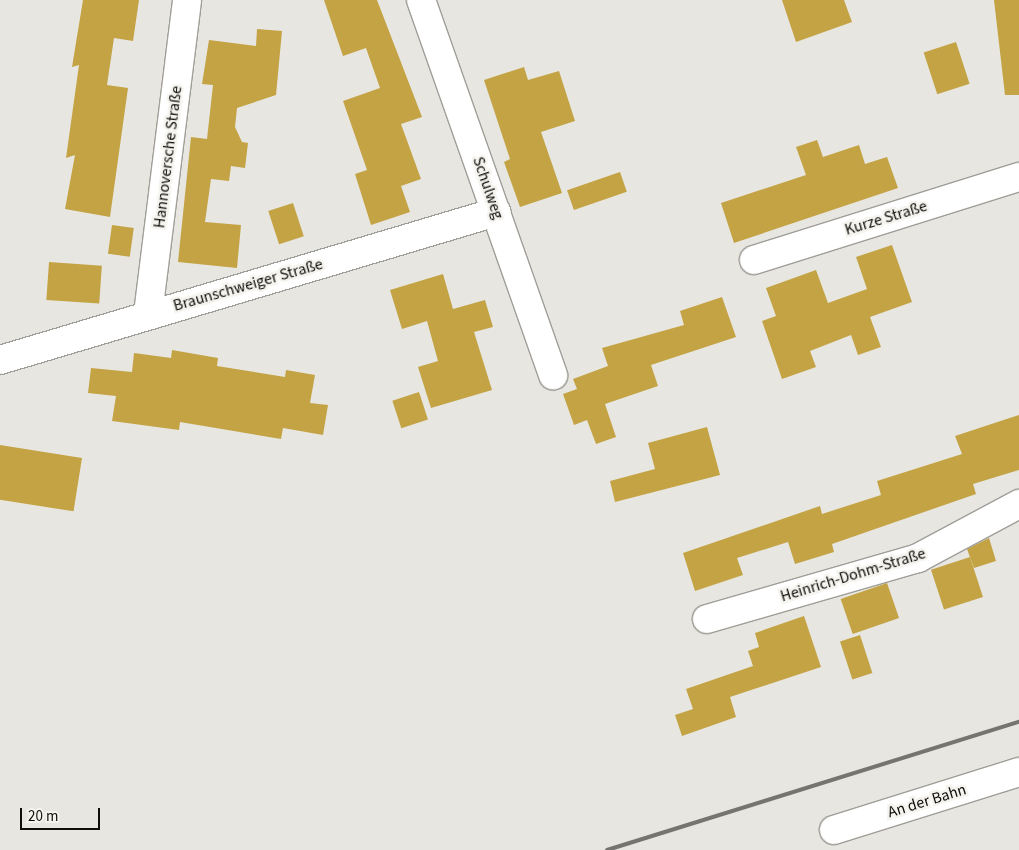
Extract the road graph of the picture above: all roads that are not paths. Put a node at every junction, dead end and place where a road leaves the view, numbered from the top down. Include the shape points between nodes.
1 (187, 0) edge
2 (422, 0) edge
3 (1019, 177) edge
4 (496, 212) junction
5 (754, 260) dead end
6 (148, 314) junction
7 (0, 360) edge
8 (553, 375) dead end
9 (1019, 504) edge
10 (707, 619) dead end
11 (1019, 772) edge
12 (834, 830) dead end

1 - 6 street, Hannoversche Straße
2 - 4 street, Schulweg
3 - 5 street, Kurze Straße
4 - 6 street, Braunschweiger Straße
4 - 8 street, Schulweg
6 - 7 street, Braunschweiger Straße
9 - 10 street, Heinrich-Dohm-Straße via 918,558
11 - 12 street, An der Bahn

